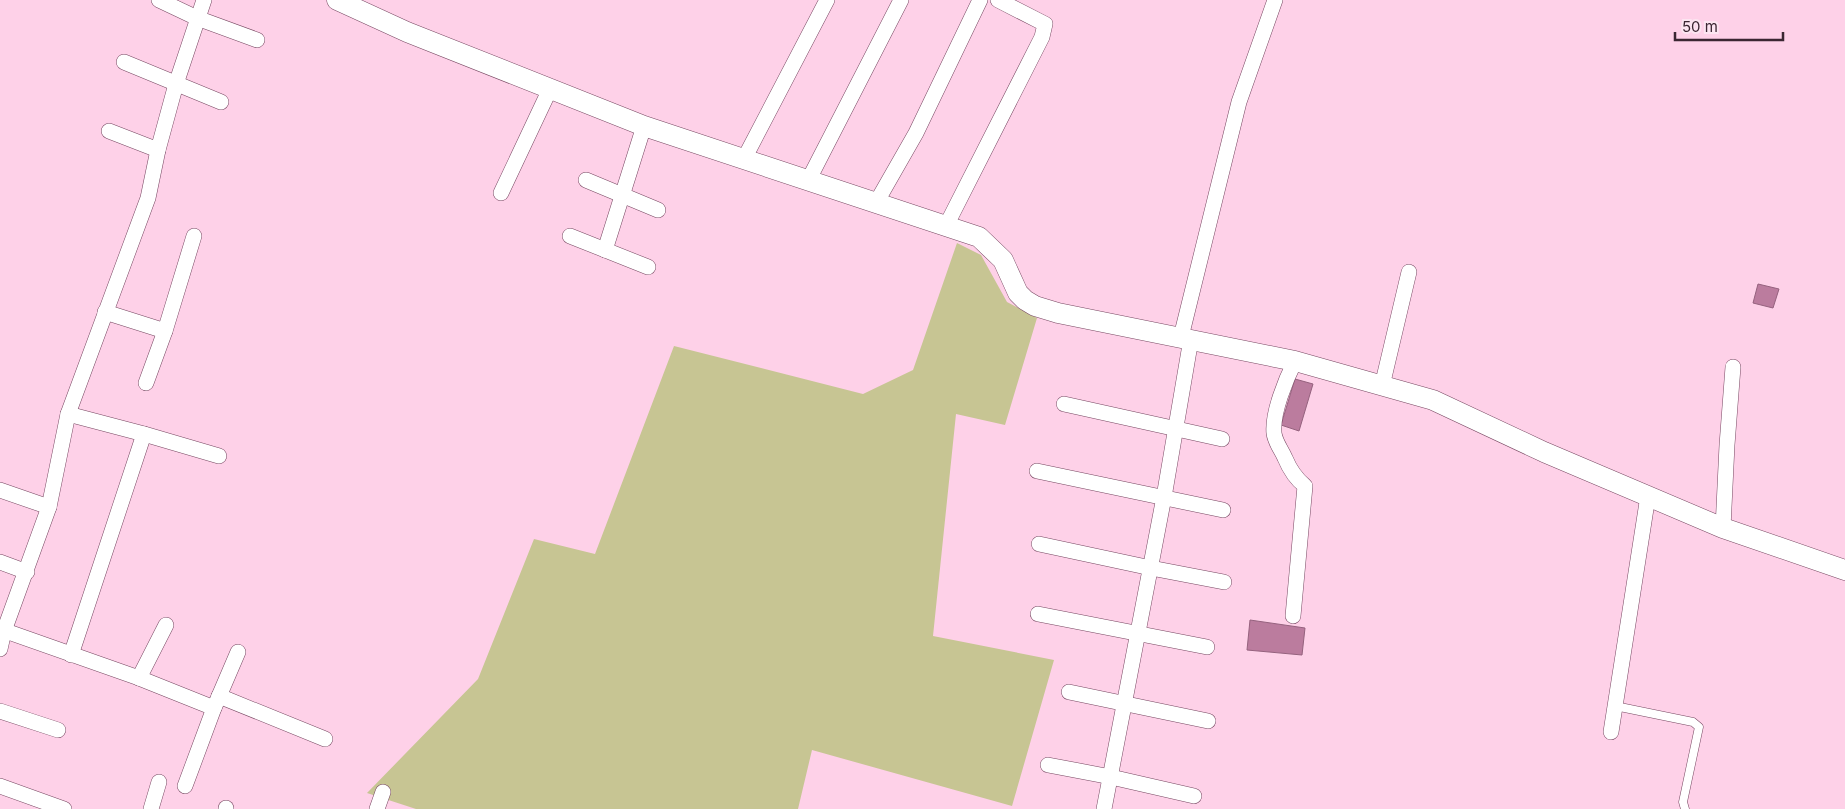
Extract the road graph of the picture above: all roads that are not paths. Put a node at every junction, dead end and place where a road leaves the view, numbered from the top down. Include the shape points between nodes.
1 (159, 0) edge
2 (204, 0) edge
3 (337, 0) edge
4 (827, 0) edge
5 (901, 0) edge
6 (980, 0) edge
7 (998, 0) edge
8 (1275, 0) edge
9 (198, 18) junction
10 (257, 40) dead end
11 (124, 62) dead end
12 (176, 84) junction
13 (550, 88) junction
14 (221, 102) dead end
15 (644, 126) junction
16 (109, 130) dead end
17 (158, 150) junction
18 (744, 159) junction
19 (586, 180) dead end
20 (808, 181) junction
21 (501, 194) dead end
22 (622, 196) junction
23 (876, 203) junction
24 (658, 210) dead end
25 (946, 226) junction
26 (194, 236) dead end
27 (570, 236) dead end
28 (605, 250) junction
29 (648, 267) dead end
30 (1409, 272) dead end
31 (105, 312) junction
32 (165, 331) junction
33 (1186, 338) junction
34 (1295, 361) junction
35 (1733, 367) dead end
36 (146, 383) dead end
37 (1382, 386) junction
38 (1064, 404) dead end
39 (68, 414) junction
40 (1176, 430) junction
41 (144, 434) junction
42 (1222, 439) dead end
43 (219, 456) dead end
44 (1037, 471) dead end
45 (0, 490) edge
46 (1648, 496) junction
47 (1164, 497) junction
48 (48, 507) junction
49 (1223, 510) dead end
50 (1723, 528) junction
51 (1039, 544) dead end
52 (0, 562) edge
53 (1151, 568) junction
54 (1845, 570) edge
55 (27, 572) junction
56 (1224, 582) dead end
57 (1038, 614) dead end
58 (1293, 616) dead end
59 (166, 624) dead end
60 (2, 630) edge
61 (1138, 634) junction
62 (1207, 647) dead end
63 (0, 649) edge
64 (238, 652) dead end
65 (72, 655) junction
66 (139, 678) junction
67 (1069, 692) dead end
68 (217, 702) junction
69 (1125, 704) junction
70 (1615, 706) junction
71 (0, 711) edge
72 (1208, 721) dead end
73 (58, 730) dead end
74 (1611, 732) dead end
75 (325, 739) dead end
76 (1048, 765) dead end
77 (1111, 777) junction
78 (159, 782) dead end
79 (0, 786) edge
80 (185, 786) dead end
81 (383, 792) dead end
82 (1194, 796) dead end
83 (64, 809) edge
84 (151, 809) edge
85 (377, 809) edge
86 (1104, 809) edge
87 (1685, 809) edge

1 - 9 street
2 - 9 street
3 - 13 street via 407,32
4 - 18 street
5 - 20 street
6 - 23 street via 916,133
7 - 25 street via 1045,24 1042,37
8 - 33 street via 1239,102 1208,219
9 - 10 street
9 - 12 street
11 - 12 street
12 - 14 street
12 - 17 street
13 - 15 street
13 - 21 street
15 - 18 street
15 - 22 street
16 - 17 street
17 - 31 street via 148,198
18 - 20 street
19 - 22 street
20 - 23 street
22 - 24 street
22 - 28 street
23 - 25 street
25 - 33 street via 978,237 989,245 1003,260 1018,293 1035,306
26 - 32 street
27 - 28 street
28 - 29 street
30 - 37 street
31 - 32 street
31 - 39 street
32 - 36 street
33 - 34 street
33 - 40 street
34 - 37 street
34 - 58 street via 1277,411 1274,432 1288,467 1305,486
35 - 50 street
37 - 46 street via 1433,400
38 - 40 street
39 - 41 street
39 - 48 street
40 - 42 street
40 - 47 street
41 - 43 street
41 - 65 street
44 - 47 street
45 - 48 street
46 - 50 street
46 - 70 street
47 - 49 street
47 - 53 street
48 - 55 street
50 - 54 street
51 - 53 street
52 - 55 street
53 - 56 street
53 - 61 street
55 - 60 street
57 - 61 street
59 - 66 street
60 - 63 street
60 - 65 street
61 - 62 street
61 - 69 street
64 - 68 street
65 - 66 street
66 - 68 street
67 - 69 street
68 - 75 street
68 - 80 street
69 - 72 street
69 - 77 street
70 - 74 street
70 - 87 lane via 1693,722 1699,727 1683,802
71 - 73 street
76 - 77 street
77 - 82 street
77 - 86 street
78 - 84 street
79 - 83 street
81 - 85 street

